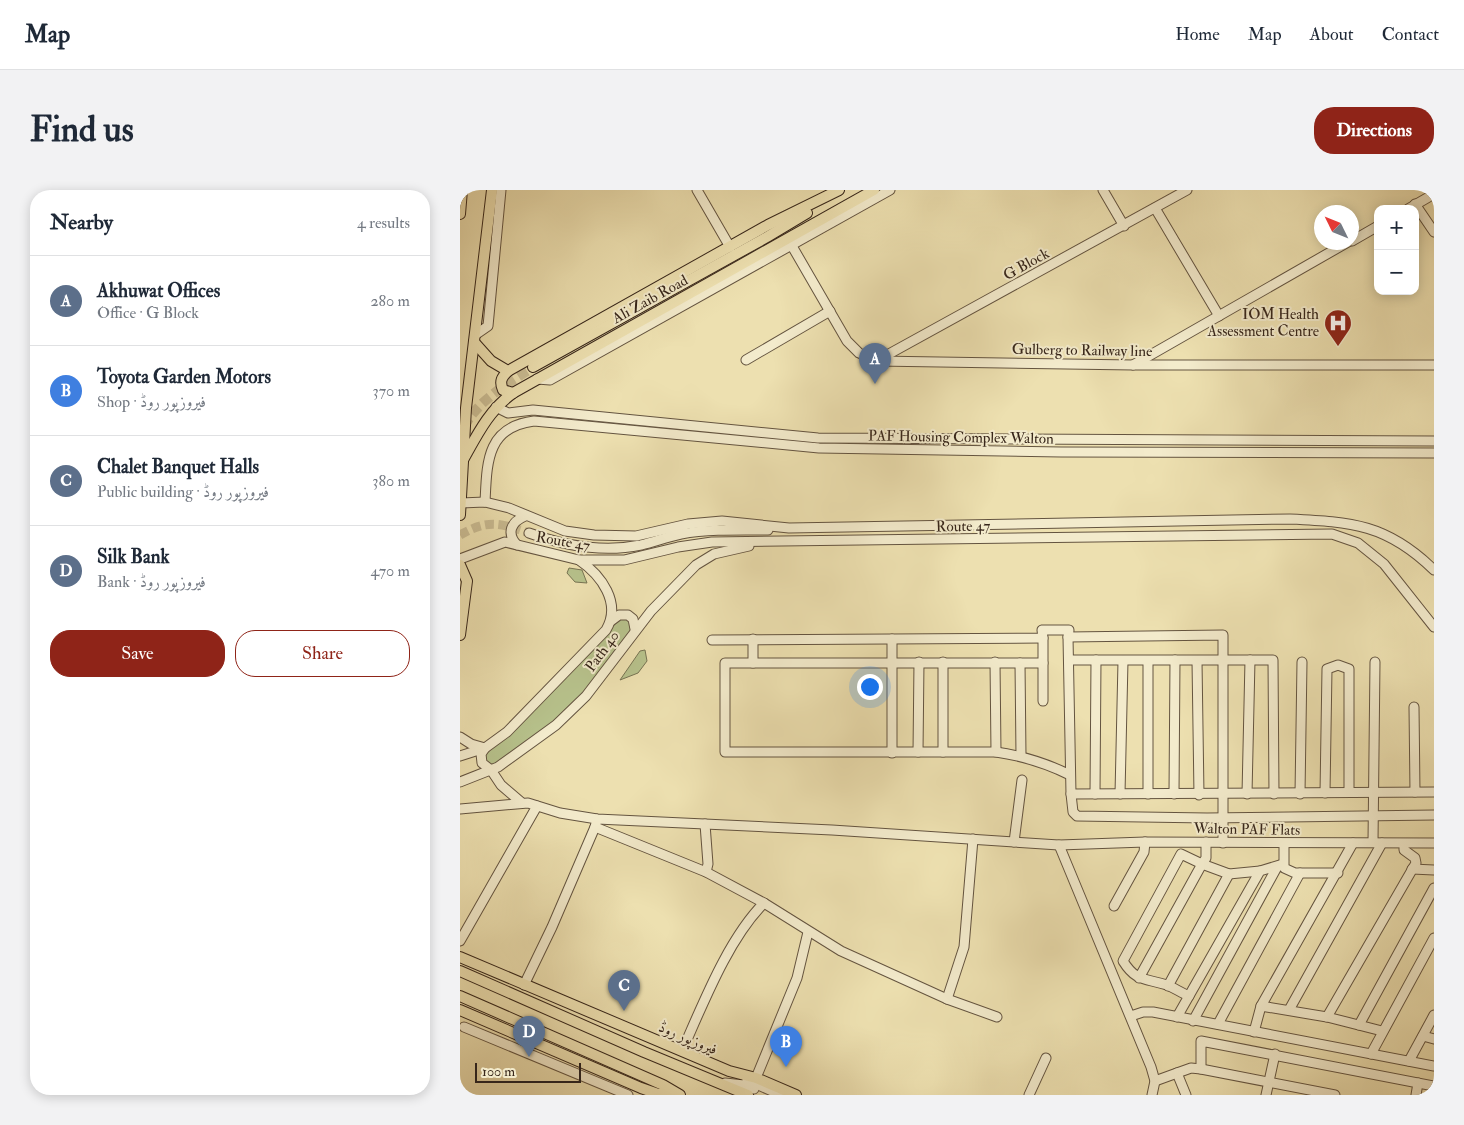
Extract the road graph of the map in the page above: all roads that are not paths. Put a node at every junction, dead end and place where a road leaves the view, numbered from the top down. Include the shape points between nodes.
1 (462, 190) edge
2 (492, 190) edge
3 (501, 190) edge
4 (697, 190) edge
5 (841, 190) edge
6 (874, 190) edge
7 (890, 190) edge
8 (1103, 190) edge
9 (1187, 190) edge
10 (1434, 194) edge
11 (1415, 205) edge
12 (1155, 208) junction
13 (460, 214) edge
14 (1419, 216) edge
15 (1124, 226) junction
16 (1374, 228) edge
17 (1434, 232) edge
18 (1359, 237) edge
19 (792, 246) junction
20 (730, 247) junction
21 (1334, 250) edge
22 (830, 311) junction
23 (1219, 316) junction
24 (475, 339) junction
25 (746, 360) dead end
26 (876, 361) junction
27 (1133, 365) junction
28 (1434, 365) edge
29 (533, 367) tunnel mouth
30 (508, 371) junction
31 (537, 379) junction
32 (513, 393) junction
33 (496, 407) junction
34 (1434, 441) edge
35 (1434, 453) edge
36 (463, 460) junction
37 (485, 502) junction
38 (461, 503) edge
39 (460, 514) edge
40 (525, 516) junction
41 (789, 528) junction
42 (529, 533) tunnel mouth
43 (766, 543) junction
44 (517, 545) junction
45 (460, 559) edge
46 (579, 560) junction
47 (460, 565) edge
48 (1434, 570) edge
49 (1423, 615) junction
50 (1434, 617) edge
51 (611, 622) junction
52 (1434, 628) edge
53 (636, 629) junction
54 (460, 635) edge
55 (1068, 637) junction
56 (1043, 638) junction
57 (753, 639) junction
58 (892, 639) junction
59 (712, 640) dead end
60 (1069, 660) junction
61 (1096, 660) junction
62 (1175, 660) junction
63 (1250, 660) junction
64 (1123, 661) junction
65 (1148, 661) junction
66 (1197, 661) junction
67 (1223, 661) junction
68 (892, 662) junction
69 (918, 662) junction
70 (943, 662) junction
71 (995, 662) junction
72 (1302, 662) dead end
73 (1375, 662) dead end
74 (753, 663) junction
75 (1020, 663) junction
76 (1043, 663) junction
77 (1043, 701) dead end
78 (1414, 707) dead end
79 (460, 737) edge
80 (485, 748) junction
81 (918, 752) junction
82 (943, 752) junction
83 (996, 752) junction
84 (892, 753) junction
85 (460, 756) edge
86 (1020, 756) junction
87 (491, 770) junction
88 (1070, 774) junction
89 (1022, 780) dead end
90 (460, 782) edge
91 (1349, 792) junction
92 (1375, 792) junction
93 (1415, 792) junction
94 (1434, 792) edge
95 (1325, 793) junction
96 (1071, 794) junction
97 (1095, 794) junction
98 (1120, 794) junction
99 (1148, 794) junction
100 (1174, 794) junction
101 (1247, 794) junction
102 (1274, 794) junction
103 (1300, 794) junction
104 (1199, 795) junction
105 (1223, 795) junction
106 (522, 803) junction
107 (537, 806) junction
108 (460, 809) edge
109 (1434, 815) edge
110 (1375, 816) junction
111 (1222, 817) junction
112 (596, 823) junction
113 (705, 824) junction
114 (972, 839) junction
115 (1014, 842) junction
116 (1145, 842) junction
117 (1206, 842) junction
118 (1223, 843) junction
119 (1353, 843) junction
120 (1377, 843) junction
121 (1434, 843) edge
122 (1284, 844) junction
123 (1404, 844) junction
124 (1059, 846) junction
125 (1202, 864) junction
126 (1280, 866) junction
127 (1412, 868) junction
128 (1434, 870) edge
129 (706, 872) junction
130 (1260, 872) junction
131 (1300, 873) junction
132 (1338, 873) junction
133 (1229, 874) junction
134 (1434, 888) edge
135 (764, 903) junction
136 (1114, 906) dead end
137 (808, 932) junction
138 (1434, 938) edge
139 (460, 940) edge
140 (460, 957) edge
141 (460, 972) edge
142 (1139, 978) junction
143 (524, 985) junction
144 (1168, 986) junction
145 (460, 996) edge
146 (1189, 996) junction
147 (948, 998) junction
148 (1261, 1006) junction
149 (460, 1010) edge
150 (1289, 1010) junction
151 (470, 1014) junction
152 (1131, 1016) junction
153 (1434, 1016) edge
154 (997, 1017) dead end
155 (1177, 1017) junction
156 (1327, 1017) junction
157 (1193, 1021) junction
158 (1218, 1024) junction
159 (1359, 1025) junction
160 (462, 1029) edge
161 (1382, 1031) junction
162 (1254, 1032) junction
163 (1423, 1036) junction
164 (1434, 1039) edge
165 (682, 1051) junction
166 (1275, 1054) junction
167 (1371, 1054) junction
168 (1046, 1058) dead end
169 (1409, 1060) junction
170 (1434, 1066) edge
171 (1201, 1069) junction
172 (729, 1071) junction
173 (1177, 1073) junction
174 (756, 1078) junction
175 (1155, 1081) junction
176 (720, 1082) junction
177 (1268, 1082) junction
178 (1418, 1083) junction
179 (1434, 1086) edge
180 (678, 1094) edge
181 (628, 1095) edge
182 (748, 1095) edge
183 (769, 1095) edge
184 (781, 1095) edge
185 (796, 1095) edge
186 (1029, 1095) edge
187 (1152, 1095) edge
188 (1186, 1095) edge
189 (1266, 1095) edge
190 (1335, 1095) edge
191 (1416, 1095) edge

1 - 13 main road
2 - 24 main road
3 - 24 street via 488,326
4 - 20 street
5 - 20 main road, Ali Zaib Road
5 - 29 main road via 767,237
6 - 31 main road, Ali Zaib Road
7 - 19 street
8 - 15 street
9 - 12 street, G Block
10 - 11 street
12 - 15 street, G Block
12 - 23 street
14 - 17 street
15 - 26 street, G Block
16 - 18 street
19 - 22 street, Gulberg to Railway line
19 - 31 street via 550,380
20 - 30 main road, Ali Zaib Road
21 - 23 street
22 - 25 street
22 - 26 street, Gulberg to Railway line via 847,341 859,353
23 - 27 street
24 - 30 main road via 490,361
24 - 36 main road
26 - 27 street, Gulberg to Railway line
27 - 28 street, Gulberg to Railway line
30 - 32 main road via 501,380 502,390
31 - 32 main road, Ali Zaib Road
32 - 33 main road, Ali Zaib Road
33 - 34 street, PAF Housing Complex Walton via 508,413 533,410 818,438
33 - 36 main road, Ali Zaib Road
35 - 37 street, PAF Housing Complex Walton via 819,448 534,421 508,427 496,442 489,460
36 - 38 main road
37 - 38 street, Route 47
37 - 40 street, Route 47
38 - 39 main road
40 - 41 street, Route 47 via 565,531 594,535 636,536 688,524 722,521
40 - 44 street via 514,522 511,528 512,539
41 - 42 street via 679,534 615,549 556,543
41 - 48 street, Route 47 via 1334,521 1376,531 1405,546
43 - 46 street, Route 47 via 700,543 624,560
43 - 49 street, Route 47 via 1332,534 1358,543 1384,564
43 - 53 street, Path 40 via 704,558 684,574
44 - 45 street, Route 47 via 498,543
44 - 46 street, Route 47
46 - 51 street, Path 40 via 607,589
47 - 54 main road via 467,582
49 - 50 street
49 - 52 street, Route 47
51 - 53 street via 618,615 625,614 633,619
51 - 80 street, Path 40 via 528,712
53 - 87 street, Path 40 via 604,674 571,711 534,743
55 - 56 street via 1069,630 1042,630
55 - 60 street
55 - 67 street via 1223,635
56 - 58 street
56 - 76 street
57 - 58 street
57 - 59 street
57 - 74 street
58 - 68 street
60 - 61 street
60 - 88 street
61 - 64 street
61 - 97 street
62 - 65 street
62 - 66 street
62 - 100 street
63 - 67 street
63 - 101 street
63 - 102 street via 1271,659 1274,662
64 - 65 street
64 - 98 street
65 - 99 street
66 - 67 street
66 - 104 street
67 - 105 street
68 - 69 street
68 - 74 street
68 - 84 street
69 - 70 street
69 - 81 street
70 - 71 street
70 - 82 street
71 - 75 street
71 - 83 street
72 - 103 street
73 - 92 street
74 - 84 street via 725,663 725,752
75 - 76 street
75 - 86 street
76 - 77 street
78 - 93 street
79 - 80 street
80 - 85 street, Path 40
80 - 87 street via 481,754 482,763
81 - 82 street
81 - 84 street
82 - 83 street
83 - 86 street
86 - 88 street via 1050,764
87 - 90 street, Path 40
87 - 106 street via 501,785
88 - 96 street
89 - 115 street
91 - 92 street
91 - 95 street
91 - 95 street via 1349,669 1338,665 1327,669
92 - 93 street
92 - 110 street
93 - 94 street
95 - 103 street
96 - 97 street
96 - 111 street via 1073,812 1082,817
97 - 98 street
98 - 99 street
99 - 100 street
100 - 104 street
101 - 102 street
101 - 105 street
102 - 103 street
104 - 105 street
105 - 111 street
106 - 107 street
106 - 108 street
107 - 112 street
107 - 139 street
109 - 110 street
110 - 111 street
110 - 120 street
111 - 118 street
112 - 113 street, Walton PAF Flats
112 - 129 street
112 - 143 street
113 - 114 street, Walton PAF Flats
113 - 129 street
114 - 115 street, Walton PAF Flats
114 - 147 street via 964,947
115 - 124 street, Walton PAF Flats
116 - 117 street, Walton PAF Flats
116 - 124 street, Walton PAF Flats
116 - 136 street via 1144,852
117 - 118 street, Walton PAF Flats
117 - 125 street via 1206,858
118 - 122 street, Walton PAF Flats
119 - 120 street, Walton PAF Flats
119 - 122 street, Walton PAF Flats
119 - 132 street
120 - 123 street, Walton PAF Flats
120 - 150 street
121 - 123 street, Walton PAF Flats
122 - 126 street
123 - 127 street via 1404,850 1415,858
124 - 152 street
125 - 133 street
125 - 142 street
125 - 142 street via 1181,854 1122,961 1131,974
126 - 130 street
126 - 131 street via 1295,874
126 - 157 street
127 - 128 street
127 - 156 street
129 - 135 street
130 - 133 street
130 - 146 street
131 - 132 street
131 - 158 street
132 - 148 street
133 - 144 street
134 - 159 street
135 - 137 street
135 - 165 street via 744,924
137 - 147 street via 842,951
137 - 174 street via 797,978
138 - 161 street
140 - 143 main road, فیروزپور روڈ
141 - 176 main road, فیروزپور روڈ
142 - 144 street
143 - 165 main road, فیروزپور روڈ
144 - 146 street
145 - 180 main road
146 - 155 street
147 - 154 street
148 - 150 street
148 - 162 street
149 - 151 main road
150 - 156 street
151 - 160 street
151 - 180 main road via 650,1091
152 - 155 street via 1143,1012
152 - 175 street
153 - 163 street
155 - 157 street
156 - 159 street
157 - 158 street
158 - 162 street
159 - 161 street
160 - 181 street
161 - 167 street
162 - 167 street
163 - 164 street
163 - 169 street
165 - 172 main road, فیروزپور روڈ
166 - 171 street via 1202,1041
166 - 177 street
166 - 178 street
167 - 169 street
168 - 186 street
169 - 170 street
171 - 173 street via 1191,1068
171 - 177 street
172 - 174 main road, فیروزپور روڈ
172 - 184 street
173 - 175 street
173 - 188 street
174 - 185 main road, فیروزپور روڈ
175 - 187 street
176 - 182 main road, فیروزپور روڈ
176 - 183 street via 744,1085
177 - 189 street
177 - 190 street
178 - 179 street
178 - 191 street

